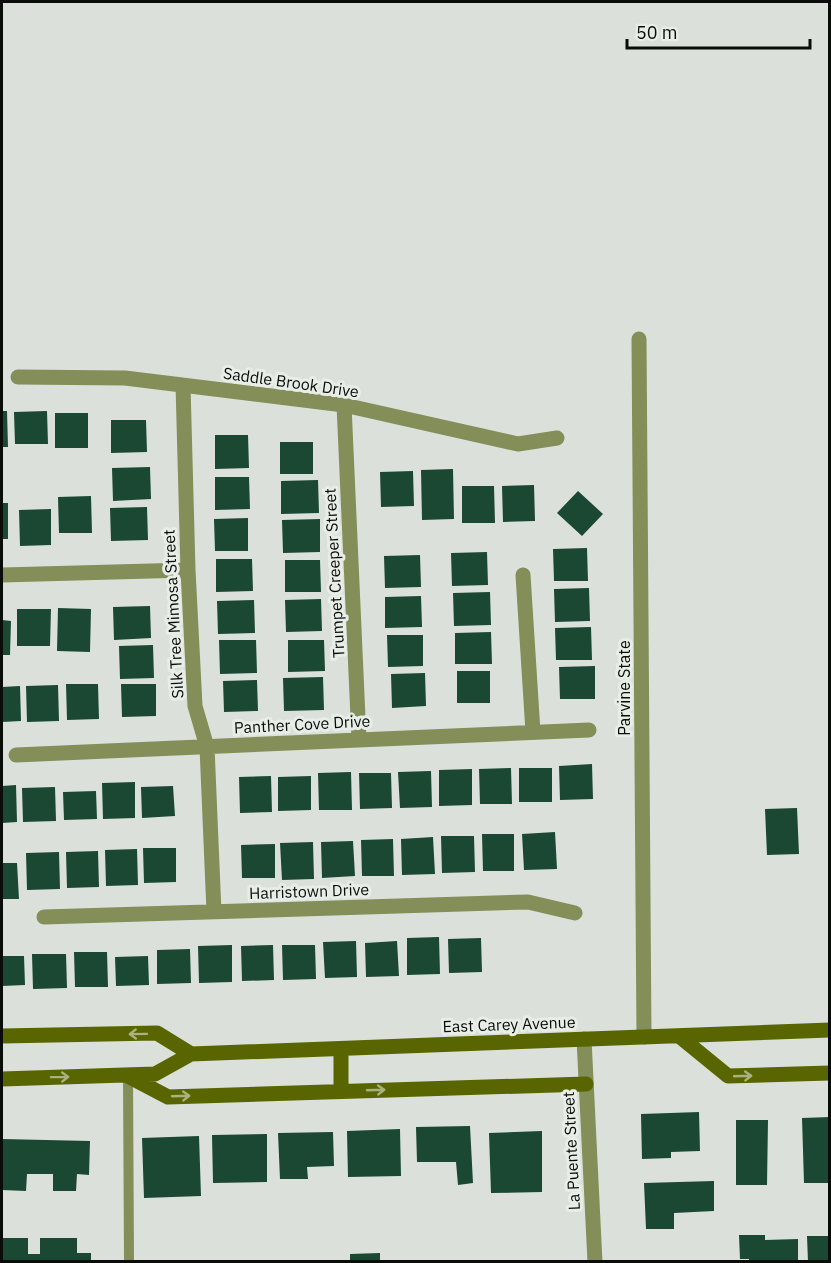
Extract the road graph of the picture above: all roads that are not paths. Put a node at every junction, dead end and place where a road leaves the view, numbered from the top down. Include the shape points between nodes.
1 (639, 339) dead end
2 (18, 377) dead end
3 (183, 385) junction
4 (344, 405) junction
5 (557, 438) dead end
6 (188, 570) junction
7 (523, 574) dead end
8 (2, 575) edge
9 (589, 730) dead end
10 (533, 732) junction
11 (359, 740) junction
12 (207, 747) junction
13 (16, 755) dead end
14 (214, 912) junction
15 (575, 913) dead end
16 (44, 917) dead end
17 (830, 1030) edge
18 (2, 1036) edge
19 (679, 1036) junction
20 (644, 1037) junction
21 (584, 1040) junction
22 (341, 1049) junction
23 (191, 1054) junction
24 (830, 1073) edge
25 (128, 1076) junction
26 (2, 1078) edge
27 (586, 1084) junction
28 (341, 1092) junction
29 (129, 1262) edge
30 (595, 1262) edge

1 - 20 street, Parvine State
2 - 3 street, Saddle Brook Drive via 125,378
3 - 4 street, Saddle Brook Drive
3 - 6 street, Silk Tree Mimosa Street
4 - 5 street, Saddle Brook Drive via 518,444
4 - 11 street, Trumpet Creeper Street
6 - 8 street
6 - 12 street, Silk Tree Mimosa Street via 195,705
7 - 10 street
9 - 10 street, Panther Cove Drive
10 - 11 street, Panther Cove Drive
11 - 12 street, Panther Cove Drive
12 - 13 street, Panther Cove Drive
12 - 14 street, Silk Tree Mimosa Street
14 - 15 street, Harristown Drive via 528,902
14 - 16 street, Harristown Drive
17 - 19 main road, East Carey Avenue
23 -> 18 main road via 157,1033
19 - 20 main road, East Carey Avenue
19 -> 24 main road via 728,1076
20 - 21 main road, East Carey Avenue
21 - 22 main road, East Carey Avenue
21 - 27 street, La Puente Street
22 - 23 main road, East Carey Avenue
22 - 28 main road
23 - 25 main road, East Carey Avenue via 155,1074
26 -> 25 main road, East Carey Avenue
25 -> 28 main road via 168,1097
25 - 29 lane
28 -> 27 main road
27 - 30 street, La Puente Street

